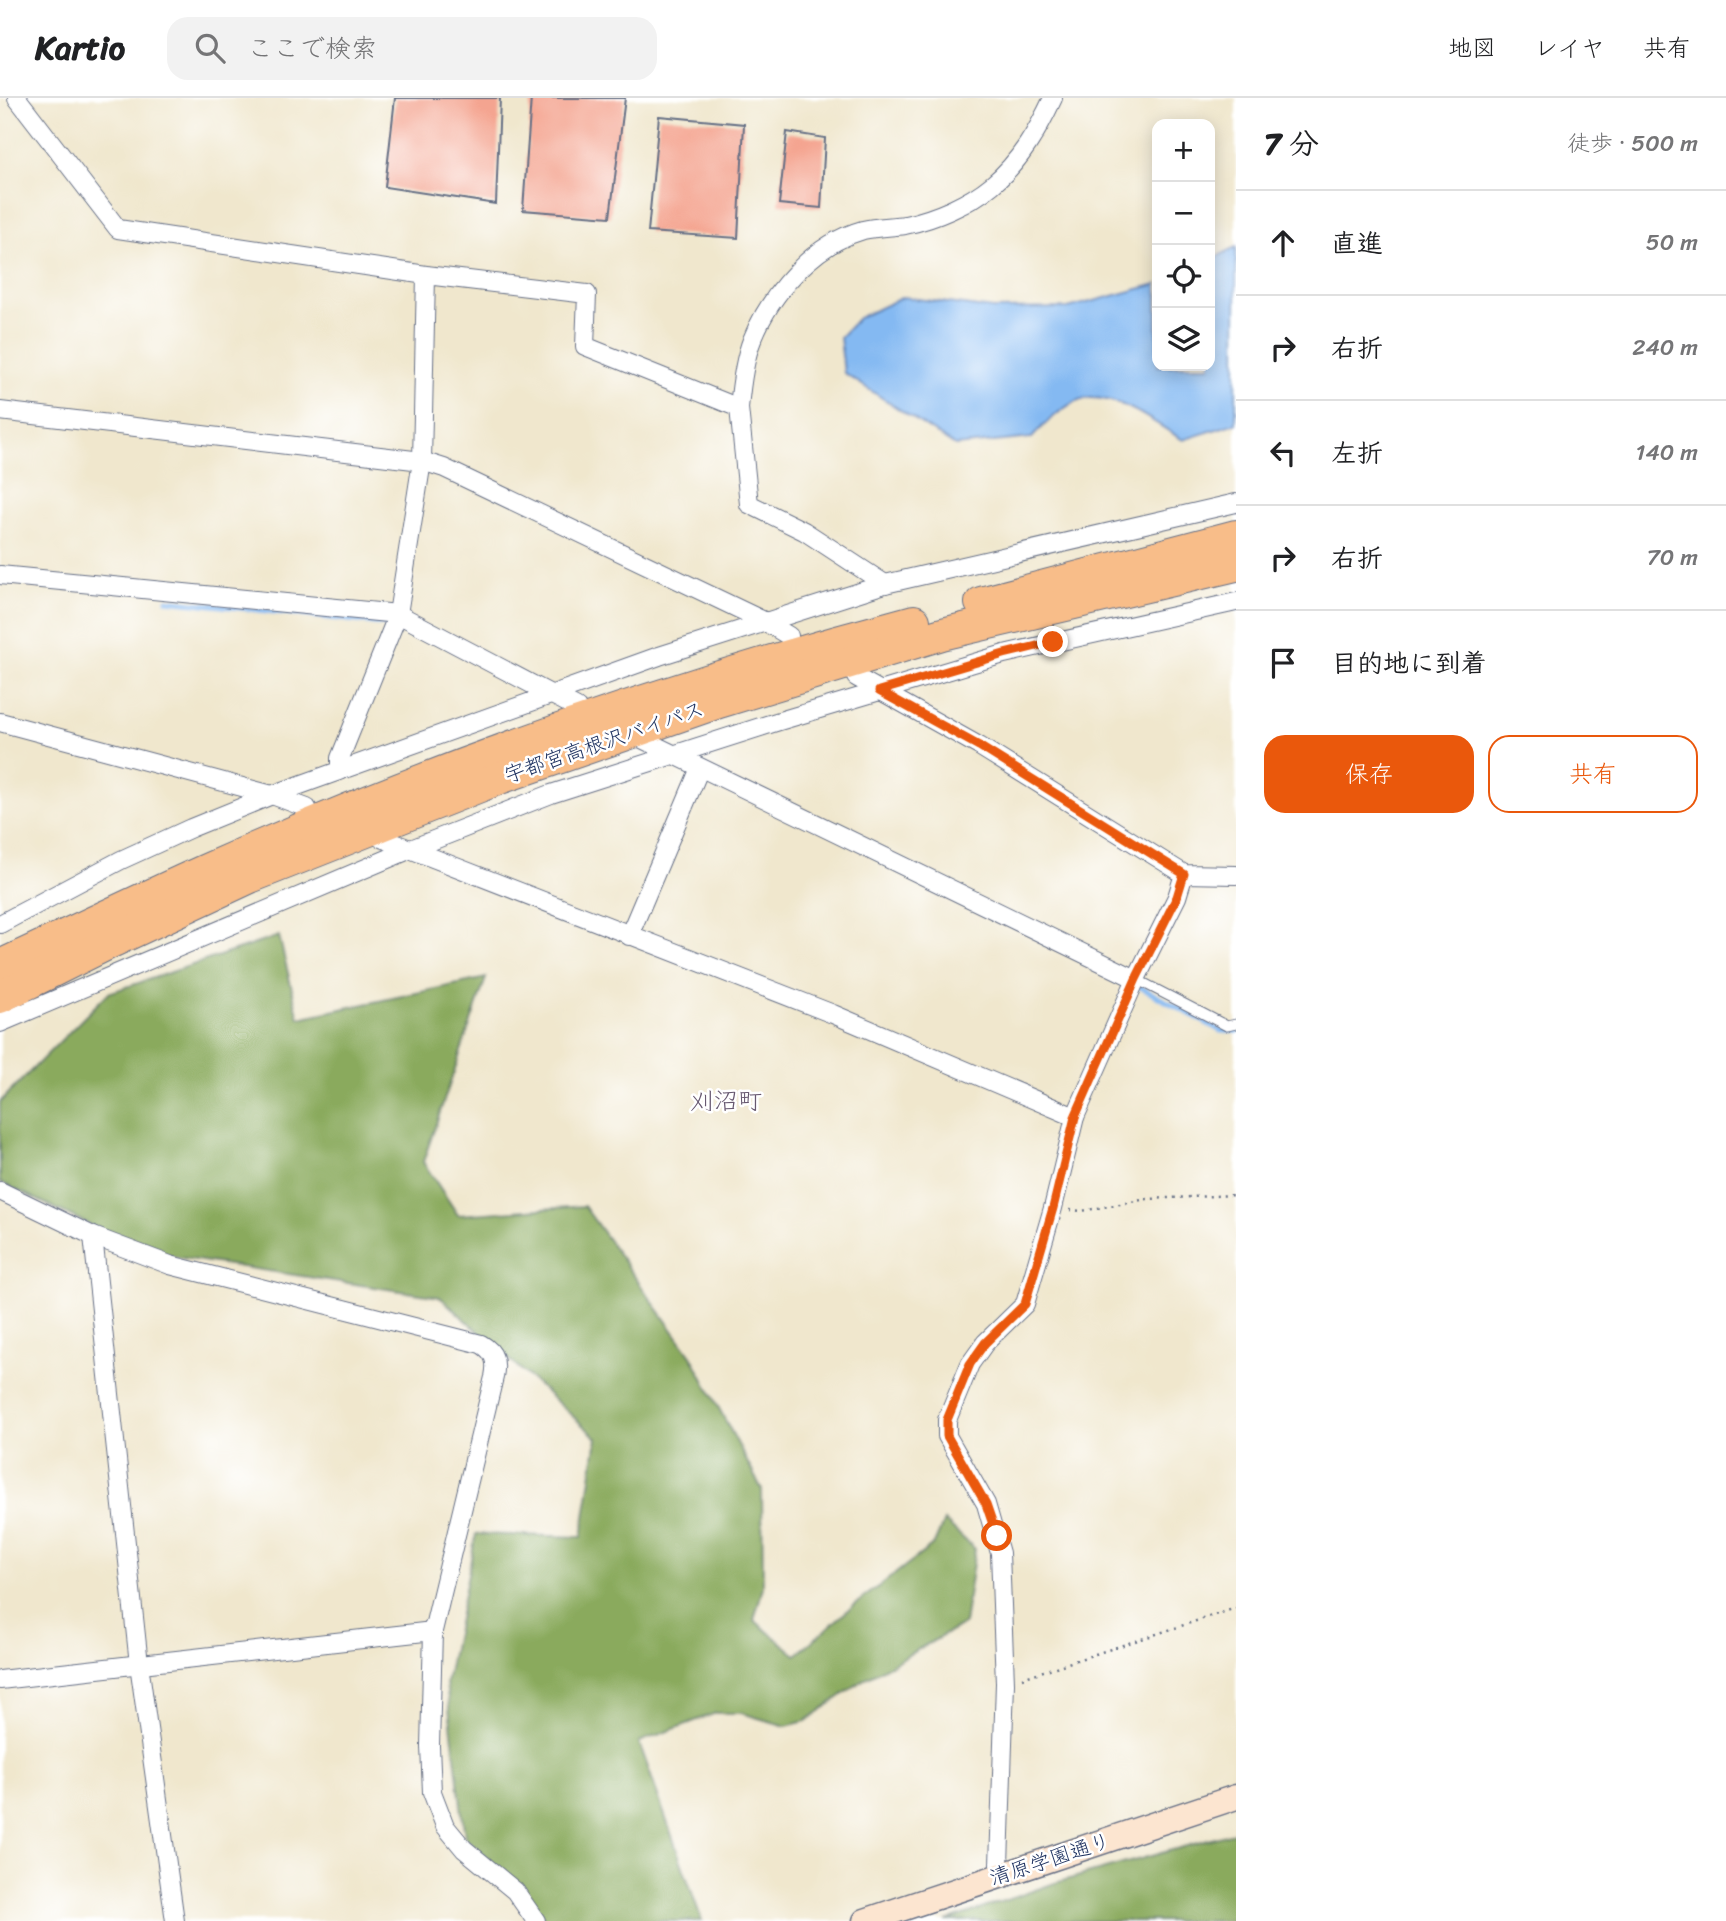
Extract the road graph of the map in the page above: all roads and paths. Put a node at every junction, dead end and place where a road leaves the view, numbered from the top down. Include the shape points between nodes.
1 (17, 98) edge
2 (1053, 98) edge
3 (426, 275) junction
4 (739, 408) junction
5 (0, 411) edge
6 (422, 461) junction
7 (1236, 503) edge
8 (1236, 536) edge
9 (1236, 565) edge
10 (1236, 571) edge
11 (0, 575) edge
12 (885, 584) junction
13 (1143, 587) junction
14 (1236, 602) edge
15 (398, 614) junction
16 (764, 621) junction
17 (789, 636) dead end
18 (856, 677) dead end
19 (879, 691) junction
20 (551, 696) junction
21 (577, 708) dead end
22 (0, 722) edge
23 (642, 739) dead end
24 (672, 754) junction
25 (700, 768) junction
26 (340, 771) junction
27 (272, 795) junction
28 (307, 808) dead end
29 (379, 836) dead end
30 (411, 849) junction
31 (1184, 874) junction
32 (1236, 875) edge
33 (0, 923) edge
34 (629, 936) junction
35 (0, 966) edge
36 (1136, 979) junction
37 (0, 997) edge
38 (0, 1023) edge
39 (1236, 1024) edge
40 (1075, 1117) junction
41 (0, 1191) edge
42 (1236, 1195) edge
43 (1053, 1208) junction
44 (93, 1236) junction
45 (1236, 1608) edge
46 (433, 1631) junction
47 (139, 1664) junction
48 (0, 1680) edge
49 (1005, 1683) junction
50 (1236, 1797) edge
51 (1000, 1875) junction
52 (174, 1921) edge
53 (536, 1921) edge
54 (865, 1921) edge

1 - 3 street via 118,229
2 - 4 street via 1021,156 992,186 953,209 908,224 862,231 824,248 793,276 770,304 751,341
3 - 4 street via 587,294 585,346
3 - 6 street
4 - 12 street via 749,504 804,531
5 - 6 street
6 - 15 street
6 - 16 street
7 - 12 street
8 - 35 highway, 宇都宮高根沢バイパス via 876,631 636,702 316,824
9 - 13 highway, 宇都宮高根沢バイパス
10 - 13 highway
11 - 15 street
12 - 16 street
13 - 37 highway, 宇都宮高根沢バイパス via 942,634 719,702 500,778 250,877
14 - 19 street via 1004,654
15 - 20 street
15 - 26 street via 340,758
16 - 17 street
16 - 20 street
18 - 19 street
19 - 24 street
19 - 31 street via 979,746
20 - 21 street
20 - 26 street
22 - 27 street
23 - 24 street
24 - 25 street
24 - 30 street via 551,794
25 - 34 street
25 - 36 street
26 - 27 street
27 - 28 street
27 - 33 street via 121,860
29 - 30 street
30 - 34 street
30 - 38 street
31 - 32 street
31 - 36 street
34 - 40 street via 833,1014
36 - 39 lane via 1227,1026
36 - 40 street
40 - 43 street
41 - 44 street
42 - 43 path via 1147,1199 1082,1211
43 - 49 street via 1025,1304 970,1364 947,1420 947,1436 986,1504 997,1536 1003,1578
44 - 46 street via 170,1265 491,1349 494,1377
44 - 47 street
45 - 49 path
46 - 47 street
46 - 53 street via 432,1792 445,1826 464,1849 515,1891
47 - 48 street
47 - 52 street
49 - 51 street
50 - 51 street, 清原学園通り
51 - 54 street, 清原学園通り

